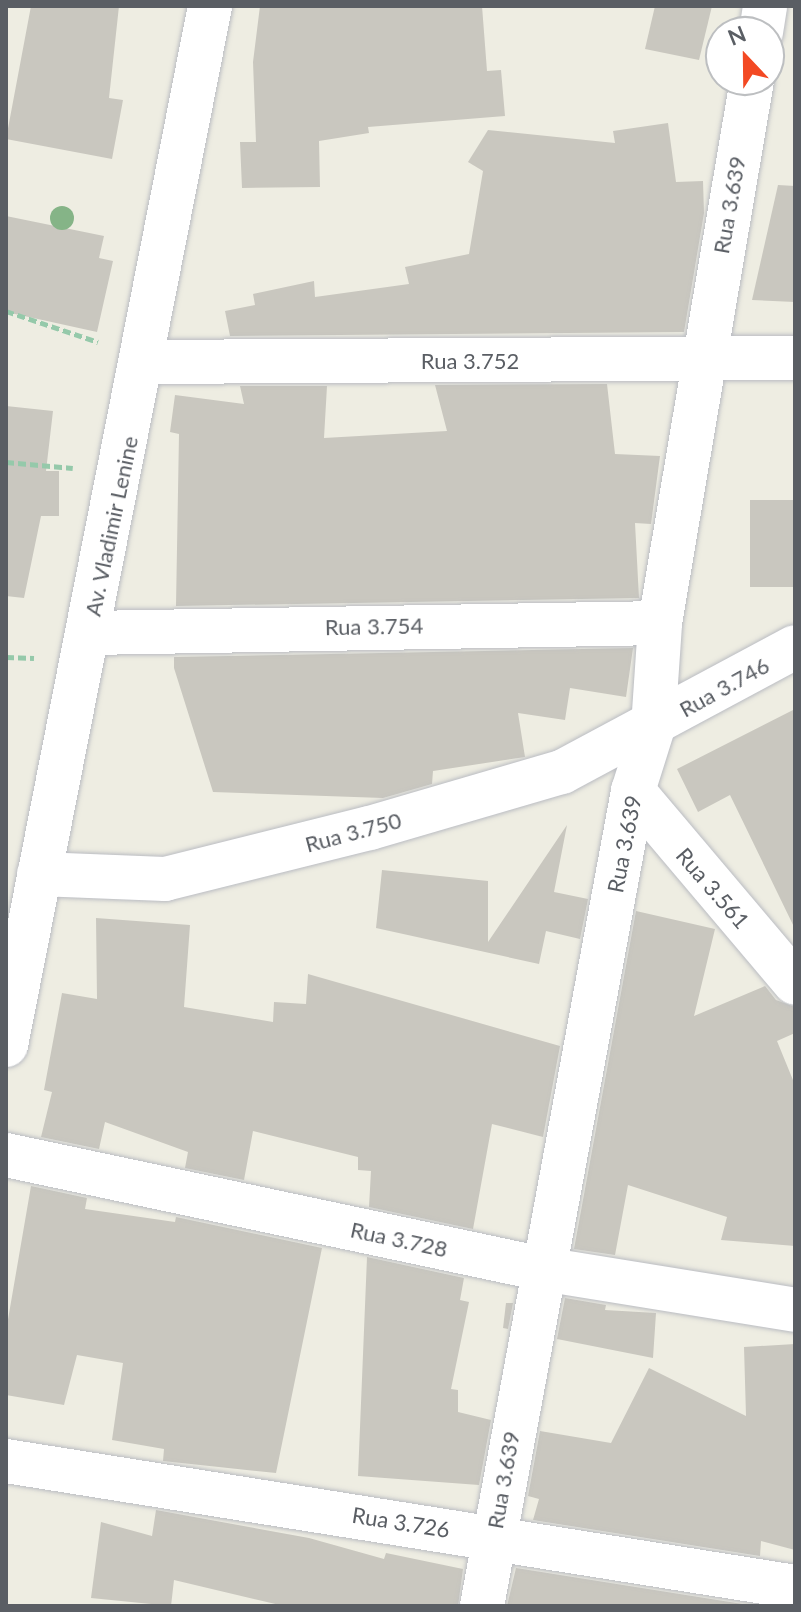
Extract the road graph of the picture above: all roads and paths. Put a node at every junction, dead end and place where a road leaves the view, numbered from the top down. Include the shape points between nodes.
1 (210, 6) edge
2 (749, 96) edge
3 (6, 311) edge
4 (795, 358) edge
5 (145, 360) junction
6 (700, 360) junction
7 (6, 462) edge
8 (122, 472) junction
9 (660, 623) junction
10 (89, 633) junction
11 (795, 647) edge
12 (653, 727) junction
13 (633, 791) junction
14 (39, 874) junction
15 (791, 970) edge
16 (6, 1045) edge
17 (6, 1155) edge
18 (543, 1269) junction
19 (795, 1310) edge
20 (6, 1461) edge
21 (493, 1537) junction
22 (795, 1587) edge
23 (482, 1606) edge

1 - 5 street, Av. Vladimir Lenine
2 - 6 street, Rua 3.639
3 - 5 path
4 - 6 street, Rua 3.752
5 - 6 street, Rua 3.752
5 - 8 street, Av. Vladimir Lenine
6 - 9 street, Rua 3.639
7 - 8 path
8 - 10 street, Av. Vladimir Lenine
9 - 10 street, Rua 3.754
9 - 12 street, Rua 3.639
10 - 14 street, Av. Vladimir Lenine
11 - 12 street, Rua 3.746
12 - 13 street, Rua 3.639
12 - 14 street, Rua 3.750 via 562,772 370,828 165,879
13 - 15 street, Rua 3.561
13 - 18 street, Rua 3.639
14 - 16 street, Av. Vladimir Lenine
17 - 18 street, Rua 3.728
18 - 19 street, Rua 3.728
18 - 21 street, Rua 3.639
20 - 21 street, Rua 3.726
21 - 22 street, Rua 3.726
21 - 23 street, Rua 3.639

